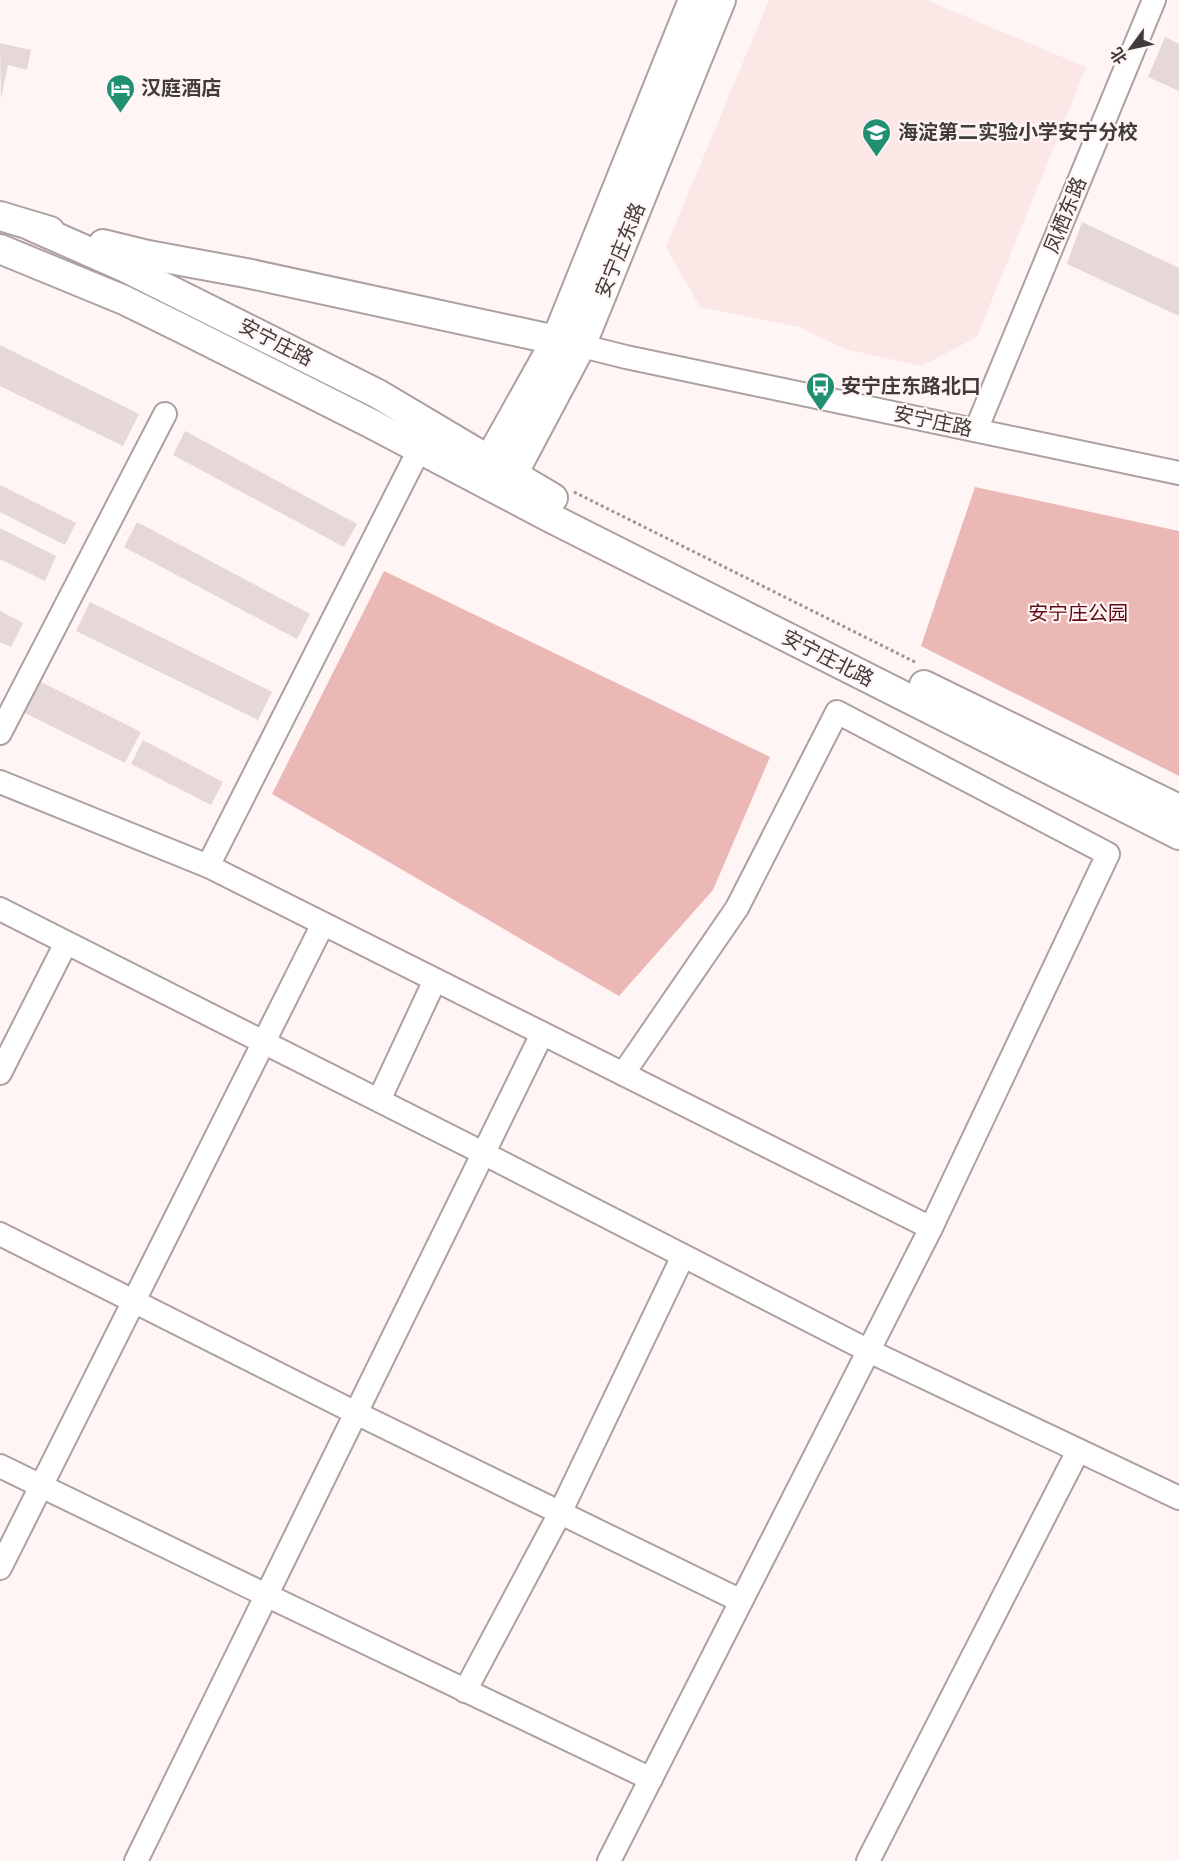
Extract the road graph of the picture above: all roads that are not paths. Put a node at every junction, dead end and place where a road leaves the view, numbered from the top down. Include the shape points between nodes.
1 (693, 0) edge
2 (721, 0) edge
3 (1154, 0) edge
4 (0, 216) edge
5 (32, 226) junction
6 (0, 249) edge
7 (568, 343) junction
8 (165, 414) dead end
9 (976, 430) junction
10 (420, 448) junction
11 (483, 470) junction
12 (1179, 473) edge
13 (508, 483) junction
14 (0, 733) edge
15 (0, 782) edge
16 (1179, 809) edge
17 (1179, 835) edge
18 (208, 866) junction
19 (0, 909) edge
20 (323, 924) junction
21 (66, 943) junction
22 (435, 980) junction
23 (542, 1034) junction
24 (264, 1042) junction
25 (0, 1073) edge
26 (623, 1074) junction
27 (379, 1100) junction
28 (483, 1153) junction
29 (931, 1228) junction
30 (0, 1234) edge
31 (683, 1256) junction
32 (134, 1302) junction
33 (869, 1351) junction
34 (356, 1413) junction
35 (1078, 1451) junction
36 (0, 1466) edge
37 (41, 1486) junction
38 (1179, 1498) edge
39 (560, 1513) junction
40 (0, 1568) edge
41 (266, 1596) junction
42 (741, 1601) junction
43 (465, 1690) junction
44 (651, 1779) junction
45 (136, 1861) edge
46 (609, 1861) edge
47 (868, 1861) edge

1 - 7 main road, 安宁庄东路
2 - 7 main road, 安宁庄东路
3 - 9 street, 凤栖东路
4 - 5 main road, 安宁庄路
5 - 7 main road, 安宁庄路 via 148,255
5 - 11 main road, 安宁庄路 via 126,268 378,394
6 - 10 main road, 安宁庄路 via 124,300
7 - 9 street, 安宁庄路
7 - 11 main road, 安宁庄东路
7 - 13 main road, 安宁庄东路
8 - 14 street
9 - 12 street, 安宁庄路
10 - 11 main road, 安宁庄路
10 - 18 street
11 - 13 main road, 安宁庄北路
13 - 16 main road, 安宁庄北路 via 560,502 694,572
13 - 17 main road, 安宁庄北路
15 - 18 street
18 - 20 street
19 - 21 street
20 - 22 street
20 - 24 street
21 - 24 street
21 - 25 street
22 - 23 street
22 - 27 street
23 - 26 street
23 - 28 street
24 - 27 street
24 - 32 street
26 - 29 street
26 - 29 street via 737,908 837,712 1108,854
27 - 28 street
28 - 31 street
28 - 34 street
29 - 33 street
30 - 32 street
31 - 33 street
31 - 39 street
32 - 34 street
32 - 37 street
33 - 35 street
33 - 42 street
34 - 39 street
34 - 41 street
35 - 38 street
35 - 47 street
36 - 37 street
37 - 40 street
37 - 41 street
39 - 42 street
39 - 43 street
41 - 43 street
41 - 45 street
42 - 44 street
43 - 44 street
44 - 46 street

